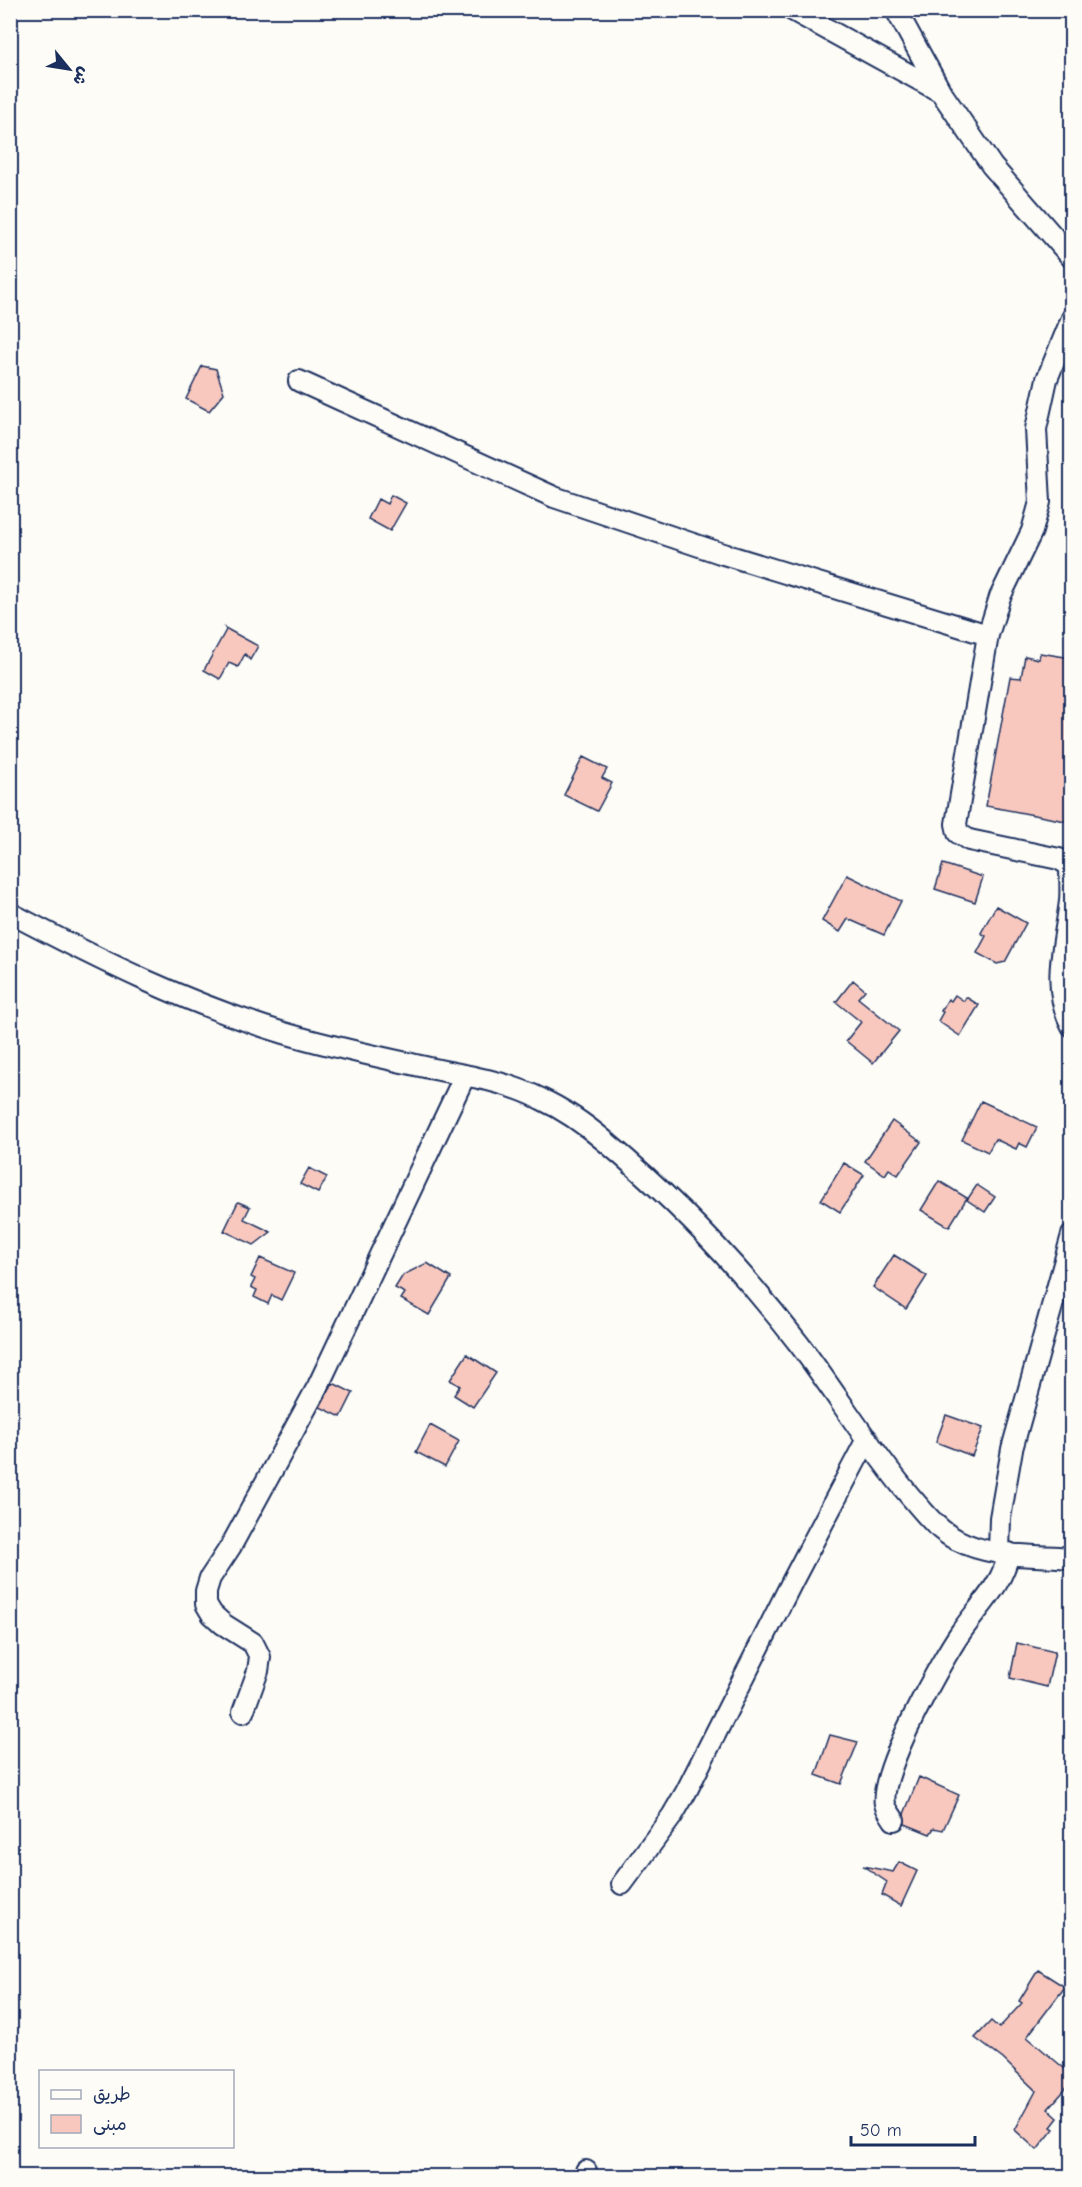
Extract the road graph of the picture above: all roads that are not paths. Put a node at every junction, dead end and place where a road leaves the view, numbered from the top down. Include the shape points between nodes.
1 (792, 10) edge
2 (896, 10) edge
3 (941, 92) junction
4 (1071, 256) edge
5 (1071, 318) edge
6 (299, 381) dead end
7 (988, 635) junction
8 (1071, 867) edge
9 (10, 912) edge
10 (1071, 1026) edge
11 (465, 1075) junction
12 (1071, 1235) edge
13 (867, 1439) junction
14 (1004, 1553) junction
15 (1071, 1558) edge
16 (243, 1712) dead end
17 (894, 1820) dead end
18 (622, 1884) dead end

1 - 3 street
2 - 3 street
3 - 4 street via 992,166
5 - 7 street via 1047,379 1036,429 1040,491 1037,512
6 - 7 street via 554,497 720,553
7 - 8 street via 957,814 958,832 969,840 1059,859
8 - 10 street via 1059,965 1064,1012
9 - 11 street via 173,994 234,1018 341,1049
11 - 13 street via 539,1097 573,1116 643,1173 757,1292
11 - 16 street via 318,1386 210,1578 206,1604 212,1614 253,1643 260,1657
12 - 14 street via 1012,1449 1000,1518
13 - 14 street via 934,1524 954,1539
13 - 18 street via 686,1792
14 - 15 street
14 - 17 street via 1006,1564 994,1588 950,1649 901,1743 885,1798

